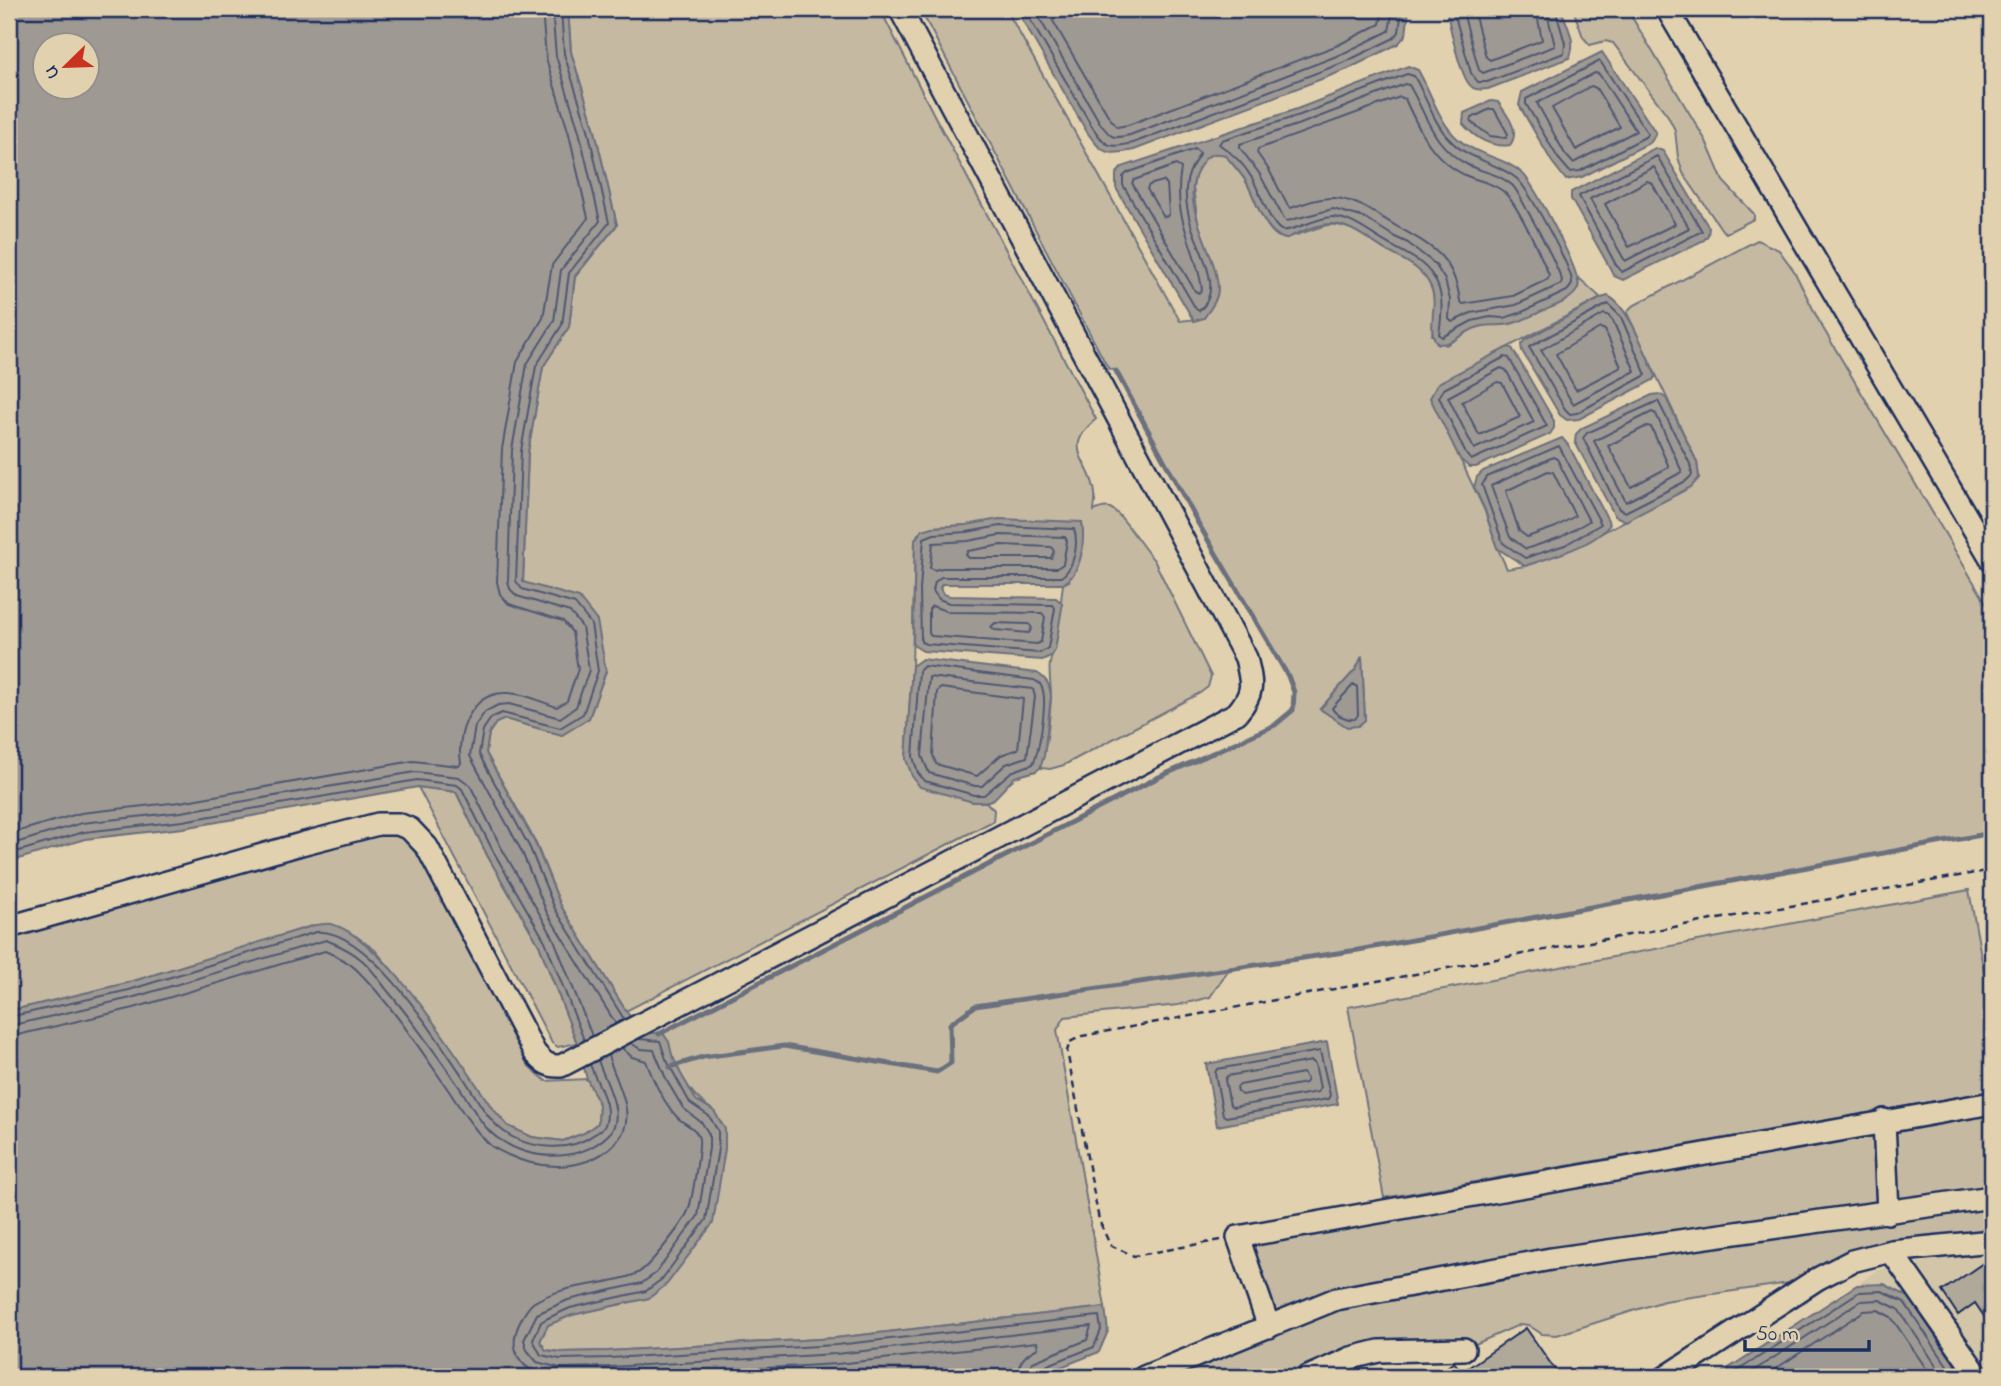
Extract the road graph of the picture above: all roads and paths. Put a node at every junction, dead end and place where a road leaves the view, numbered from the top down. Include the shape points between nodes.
1 (900, 9) edge
2 (1667, 9) edge
3 (1992, 560) edge
4 (1992, 870) edge
5 (9, 927) edge
6 (1992, 1102) edge
7 (1884, 1120) junction
8 (1992, 1198) edge
9 (1888, 1213) junction
10 (1238, 1237) junction
11 (1992, 1241) edge
12 (1891, 1251) junction
13 (1269, 1326) junction
14 (1464, 1349) dead end
15 (1144, 1377) edge
16 (1308, 1377) edge
17 (1666, 1377) edge
18 (1979, 1377) edge

1 - 5 lane via 1246,658 1252,684 1249,699 1237,713 561,1066 544,1063 535,1053 427,847 410,829 398,824 378,824 302,844
2 - 3 lane
4 - 10 path via 1082,1036 1070,1042 1067,1051 1097,1207 1110,1245 1134,1256
6 - 7 lane
7 - 9 lane
7 - 10 lane
8 - 9 lane
9 - 13 lane via 1524,1264 1336,1299
10 - 13 lane
11 - 12 lane
12 - 17 lane via 1852,1261 1817,1279
12 - 18 lane
13 - 15 lane
14 - 16 lane via 1379,1352 1351,1358

